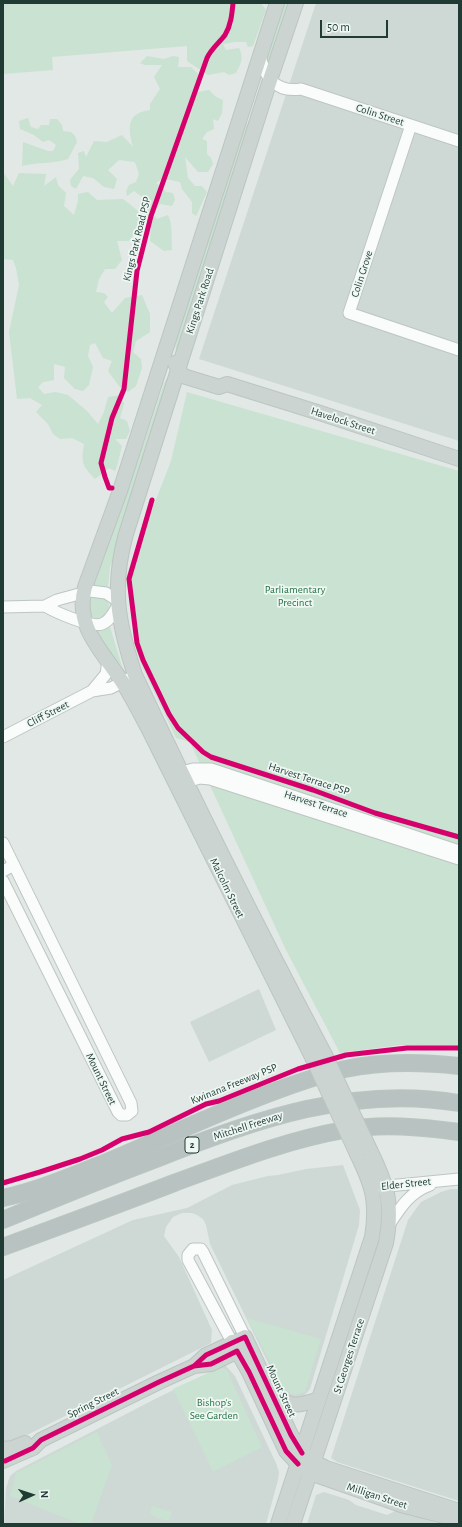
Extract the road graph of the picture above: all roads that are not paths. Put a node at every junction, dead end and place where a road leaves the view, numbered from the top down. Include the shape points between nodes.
1 (277, 3) edge
2 (296, 3) edge
3 (260, 52) junction
4 (270, 80) junction
5 (247, 94) junction
6 (411, 125) junction
7 (459, 141) edge
8 (174, 324) junction
9 (459, 350) edge
10 (180, 374) junction
11 (146, 409) junction
12 (459, 459) edge
13 (83, 593) junction
14 (118, 603) junction
15 (45, 606) junction
16 (3, 607) edge
17 (85, 622) junction
18 (108, 661) junction
19 (135, 675) junction
20 (122, 682) junction
21 (92, 691) junction
22 (3, 737) edge
23 (179, 778) junction
24 (3, 843) edge
25 (459, 851) edge
26 (459, 860) edge
27 (14, 865) junction
28 (3, 870) edge
29 (3, 881) edge
30 (58, 954) junction
31 (43, 961) junction
32 (318, 1056) junction
33 (459, 1066) edge
34 (459, 1103) edge
35 (412, 1127) junction
36 (459, 1132) edge
37 (459, 1144) edge
38 (459, 1179) edge
39 (440, 1181) junction
40 (386, 1186) junction
41 (371, 1188) junction
42 (3, 1198) edge
43 (27, 1200) junction
44 (3, 1201) edge
45 (3, 1220) edge
46 (389, 1225) junction
47 (41, 1236) junction
48 (3, 1247) edge
49 (3, 1257) edge
50 (241, 1344) junction
51 (268, 1387) junction
52 (319, 1399) junction
53 (41, 1440) junction
54 (3, 1449) edge
55 (300, 1459) junction
56 (3, 1461) edge
57 (312, 1467) junction
58 (459, 1511) edge
59 (459, 1520) edge
60 (278, 1524) edge
61 (293, 1524) edge

1 - 3 main road, Kings Park Road
2 - 4 main road, Kings Park Road
3 - 4 street
3 - 5 main road, Kings Park Road
4 - 5 street via 261,83
4 - 6 street, Colin Street via 279,79 296,84 301,89
4 - 10 main road, Kings Park Road via 183,353
5 - 8 main road, Kings Park Road
6 - 7 street, Colin Street
6 - 9 street, Colin Grove via 349,314
8 - 10 main road via 171,350
8 - 11 main road, Kings Park Road
10 - 11 main road via 171,371 166,374
10 - 12 main road, Havelock Street via 219,386 227,384
10 - 14 main road, Kings Park Road via 122,548 118,570
11 - 13 main road, Kings Park Road
13 - 14 street via 100,591
13 - 15 street
13 - 17 main road, Malcolm Street via 82,611
14 - 17 street via 106,622 96,625
14 - 19 main road, Malcolm Street
15 - 16 street
15 - 17 street
17 - 18 main road, Malcolm Street via 93,640
18 - 20 main road, Malcolm Street
18 - 21 street, Cliff Street via 106,674
19 - 20 street, Cliff Street
19 - 23 main road, Malcolm Street
20 - 21 street, Cliff Street via 111,688
20 - 23 main road, Malcolm Street
21 - 22 street, Cliff Street
23 - 25 street, Harvest Terrace via 198,768 212,769
23 - 26 street, Harvest Terrace via 210,778
23 - 32 main road, Malcolm Street
24 - 27 street, Mount Street
27 - 28 street
27 - 30 street, Mount Street
29 - 31 street, Mount Street
30 - 31 street
30 - 31 street, Mount Street via 132,1105 132,1111 127,1115 118,1112
32 - 40 main road, Malcolm Street, bridge via 372,1152
32 - 41 main road, Malcolm Street, bridge
33 - 43 highway via 397,1062 338,1071 295,1084 56,1182
34 - 43 highway, Mitchell Freeway / 2 via 401,1098 340,1102 308,1108 228,1131 72,1192
35 - 36 highway
35 - 37 highway
35 - 47 highway via 345,1130 266,1150 106,1209
38 - 39 street, Elder Street
39 - 40 street, Elder Street
39 - 46 street, Elder Street via 416,1191 402,1205
40 - 41 street, Elder Street
40 - 46 main road, St Georges Terrace
41 - 52 main road, St Georges Terrace via 374,1209 372,1237
42 - 43 highway
43 - 44 highway
43 - 45 highway
46 - 57 main road, St Georges Terrace via 377,1272
47 - 48 highway
47 - 49 highway
50 - 50 street, Mount Street via 188,1260 188,1255 193,1249 201,1249 203,1252
50 - 51 main road, Mount Street
50 - 53 main road, Spring Street via 211,1364 194,1366
50 - 55 main road, Mount Street via 249,1372 286,1451
51 - 52 main road via 282,1401 297,1405
51 - 55 main road, Mount Street
52 - 55 main road, St Georges Terrace
53 - 54 main road, Spring Street via 32,1440 13,1448
53 - 56 main road, Spring Street via 33,1448
55 - 57 main road, Milligan Street
55 - 60 main road, St Georges Terrace
57 - 58 main road, Milligan Street via 326,1468
57 - 59 main road, Milligan Street via 401,1505
57 - 61 main road, St Georges Terrace

